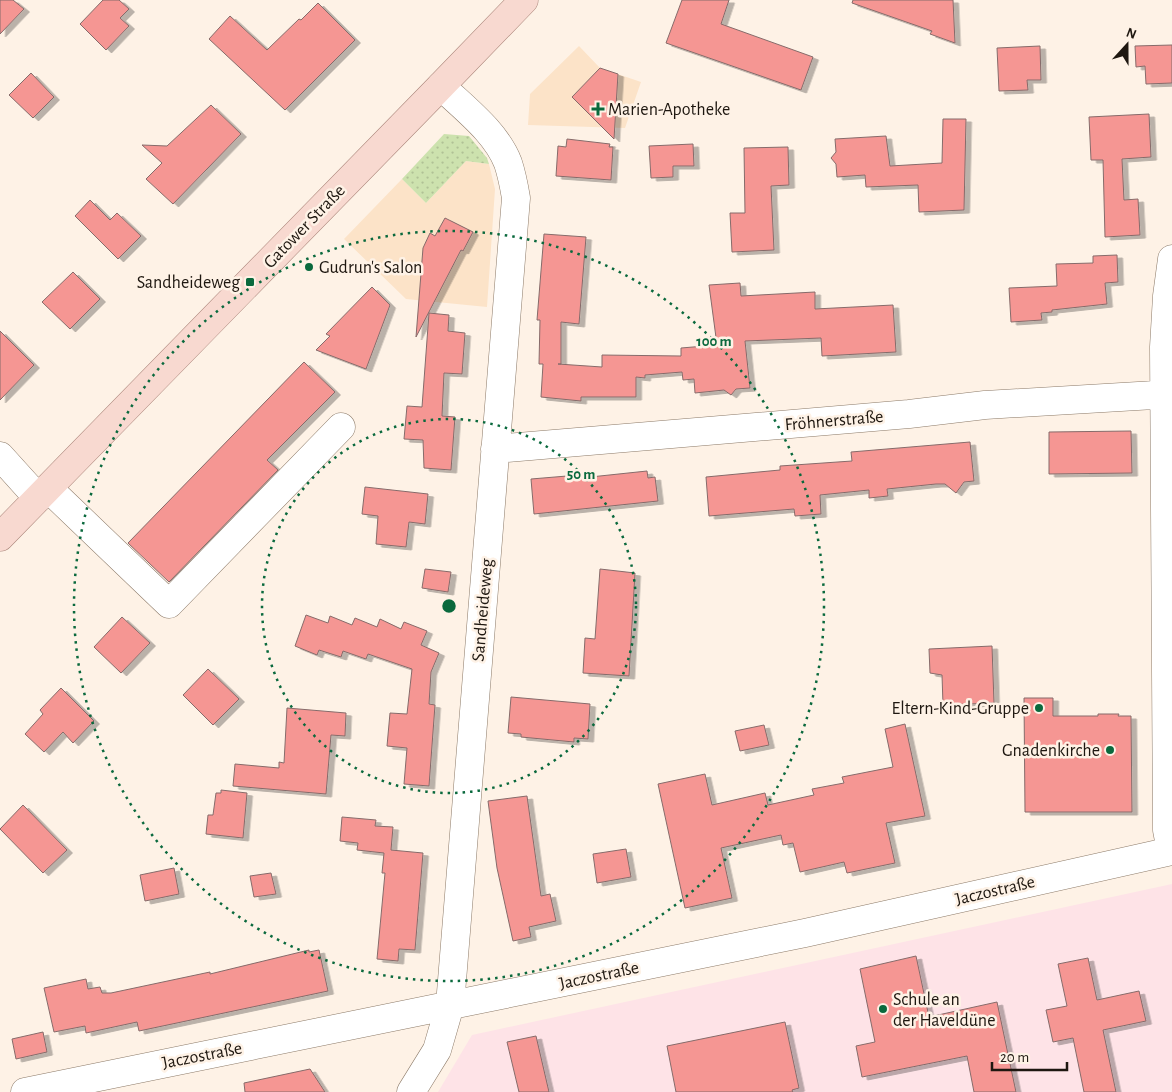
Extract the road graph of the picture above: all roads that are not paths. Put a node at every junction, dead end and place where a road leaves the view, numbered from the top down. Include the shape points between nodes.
1 (524, 0) edge
2 (441, 86) junction
3 (1172, 259) edge
4 (1168, 394) edge
5 (340, 427) dead end
6 (495, 449) junction
7 (0, 456) edge
8 (43, 493) junction
9 (0, 537) edge
10 (1172, 851) edge
11 (450, 1005) junction
12 (25, 1092) edge
13 (411, 1092) edge

1 - 2 main road, Gatower Straße
2 - 6 street, Sandheideweg via 494,138 508,162 516,198
2 - 8 main road, Gatower Straße
3 - 4 street via 1164,347
4 - 6 street, Fröhnerstraße via 985,406
4 - 10 street via 1167,830
5 - 8 street via 169,604
6 - 11 street, Sandheideweg
7 - 8 street
8 - 9 main road, Gatower Straße
10 - 11 street, Jaczostraße via 805,933
11 - 12 street, Jaczostraße
11 - 13 street, Sandheideweg via 437,1050

